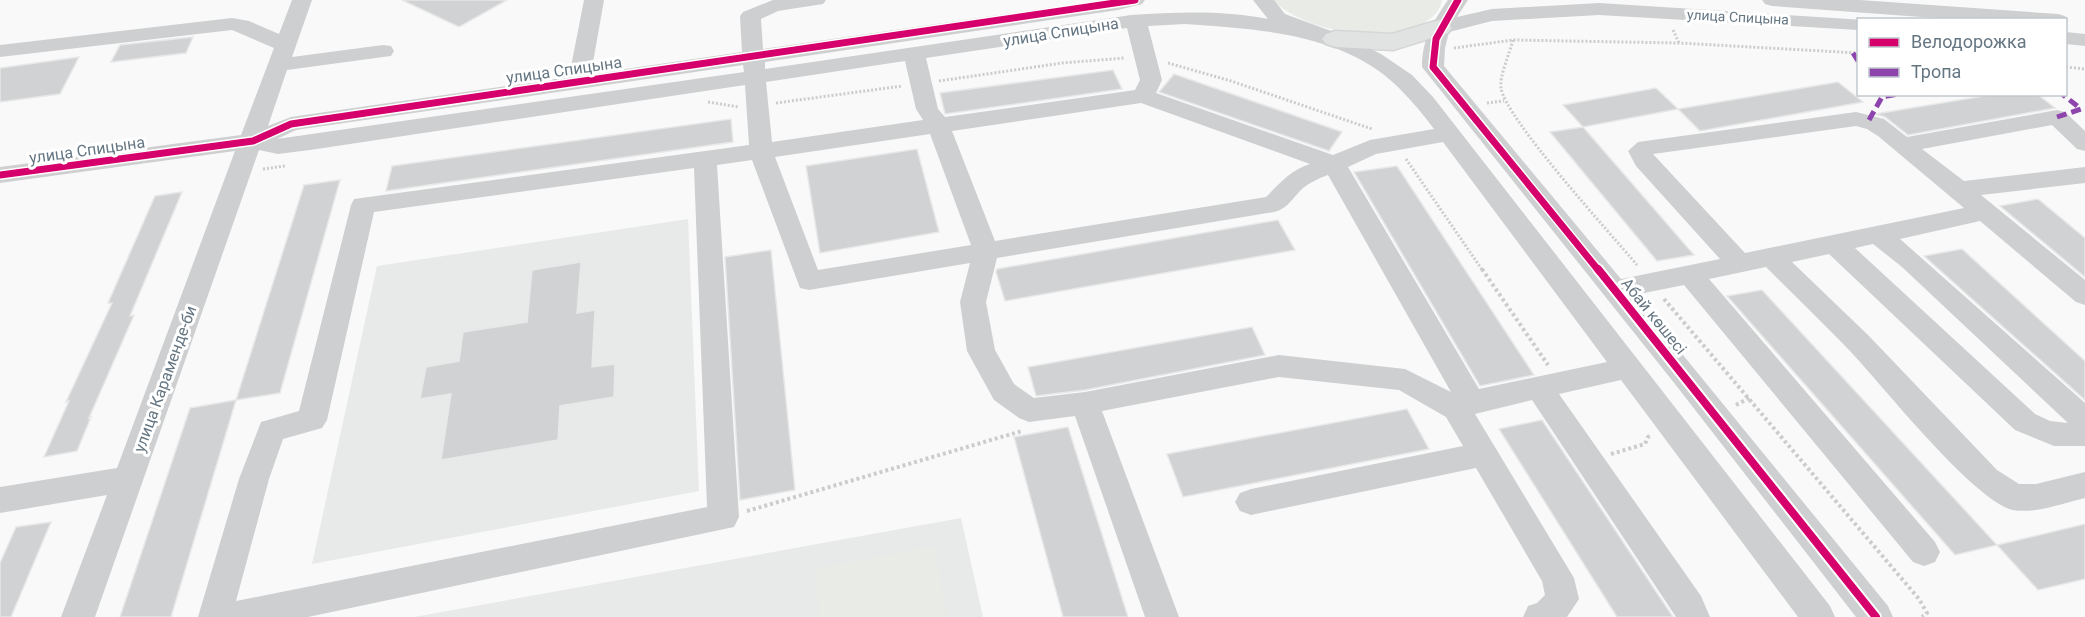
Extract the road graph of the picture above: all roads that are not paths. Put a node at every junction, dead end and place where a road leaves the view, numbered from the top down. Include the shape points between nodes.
1 (303, 0) edge
2 (571, 0) edge
3 (816, 0) edge
4 (1263, 0) edge
5 (1458, 0) edge
6 (1772, 0) edge
7 (773, 3) edge
8 (593, 4) edge
9 (1136, 10) edge
10 (2029, 18) edge
11 (2067, 20) edge
12 (2085, 21) edge
13 (1857, 24) edge
14 (2067, 38) edge
15 (1335, 39) junction
16 (1435, 39) junction
17 (2085, 40) edge
18 (0, 51) edge
19 (383, 51) dead end
20 (914, 54) junction
21 (283, 55) junction
22 (756, 66) junction
23 (579, 82) junction
24 (1143, 96) junction
25 (939, 126) junction
26 (1449, 134) junction
27 (253, 141) junction
28 (2085, 144) edge
29 (1902, 145) junction
30 (761, 151) junction
31 (705, 158) junction
32 (1334, 164) junction
33 (0, 175) edge
34 (2085, 175) edge
35 (1959, 190) junction
36 (1985, 212) junction
37 (1878, 234) junction
38 (1834, 244) junction
39 (986, 251) junction
40 (1771, 257) junction
41 (1739, 263) junction
42 (1690, 274) junction
43 (1614, 290) junction
44 (2085, 296) edge
45 (1629, 368) junction
46 (1550, 385) junction
47 (1084, 403) junction
48 (1464, 406) junction
49 (2085, 421) edge
50 (2085, 434) edge
51 (1483, 454) junction
52 (128, 479) junction
53 (2085, 485) edge
54 (0, 500) edge
55 (1251, 502) dead end
56 (1924, 552) dead end
57 (78, 617) edge
58 (215, 617) edge
59 (234, 617) edge
60 (1162, 617) edge
61 (1540, 617) edge
62 (1693, 617) edge
63 (1818, 617) edge
64 (1876, 617) edge

1 - 21 street, улица Караменде-би
2 - 8 street
3 - 7 street
4 - 15 street via 1278,18
5 - 16 street
6 - 10 street, улица Спицына
7 - 22 street via 750,16
8 - 23 street
9 - 15 street, улица Спицына via 1251,22
9 - 20 street, улица Спицына
9 - 22 street, улица Спицына via 1118,4
9 - 24 street via 1150,80
11 - 12 street
13 - 16 street, улица Спицына via 1599,9 1492,15
14 - 17 street
15 - 16 main road
15 - 26 street via 1404,80
16 - 43 street, Абай көшесі via 1433,67
18 - 21 street via 223,24 242,25
19 - 21 street
20 - 22 street, улица Спицына
20 - 25 street via 927,109
21 - 27 street, улица Караменде-би
22 - 23 street, улица Спицына
22 - 27 street, улица Спицына via 278,147
22 - 30 street
23 - 27 street, улица Спицына via 291,124
24 - 25 street
24 - 32 street
25 - 30 street
25 - 39 street
26 - 32 street via 1370,147
26 - 45 street
27 - 33 street, улица Спицына
27 - 52 street, улица Караменде-би
28 - 29 street via 2057,117
29 - 35 street
29 - 41 street via 1878,124 1856,119 1646,147 1640,151 1644,161
30 - 31 street
30 - 39 street via 809,281
31 - 58 street via 363,206 312,420 271,430
31 - 59 street via 723,517
32 - 39 street via 1308,173 1274,204
32 - 48 street
34 - 35 street
35 - 36 street
36 - 37 street
36 - 44 street
37 - 38 street
37 - 49 street
38 - 40 street
38 - 50 street via 2025,422 2045,433 2067,437
39 - 47 street via 973,302 981,351 992,374 1004,392 1029,410
40 - 41 street
40 - 53 street via 1859,343 1986,479 2014,497 2036,497
41 - 42 street
42 - 43 street
42 - 56 street
43 - 64 street, Абай көшесі
45 - 46 street
45 - 63 street
46 - 48 street
46 - 62 street
47 - 48 street via 1279,366 1405,380
47 - 60 street
48 - 51 street
51 - 55 street
51 - 61 street via 1558,578 1562,599 1547,616
52 - 54 street
52 - 57 street, улица Караменде-би

